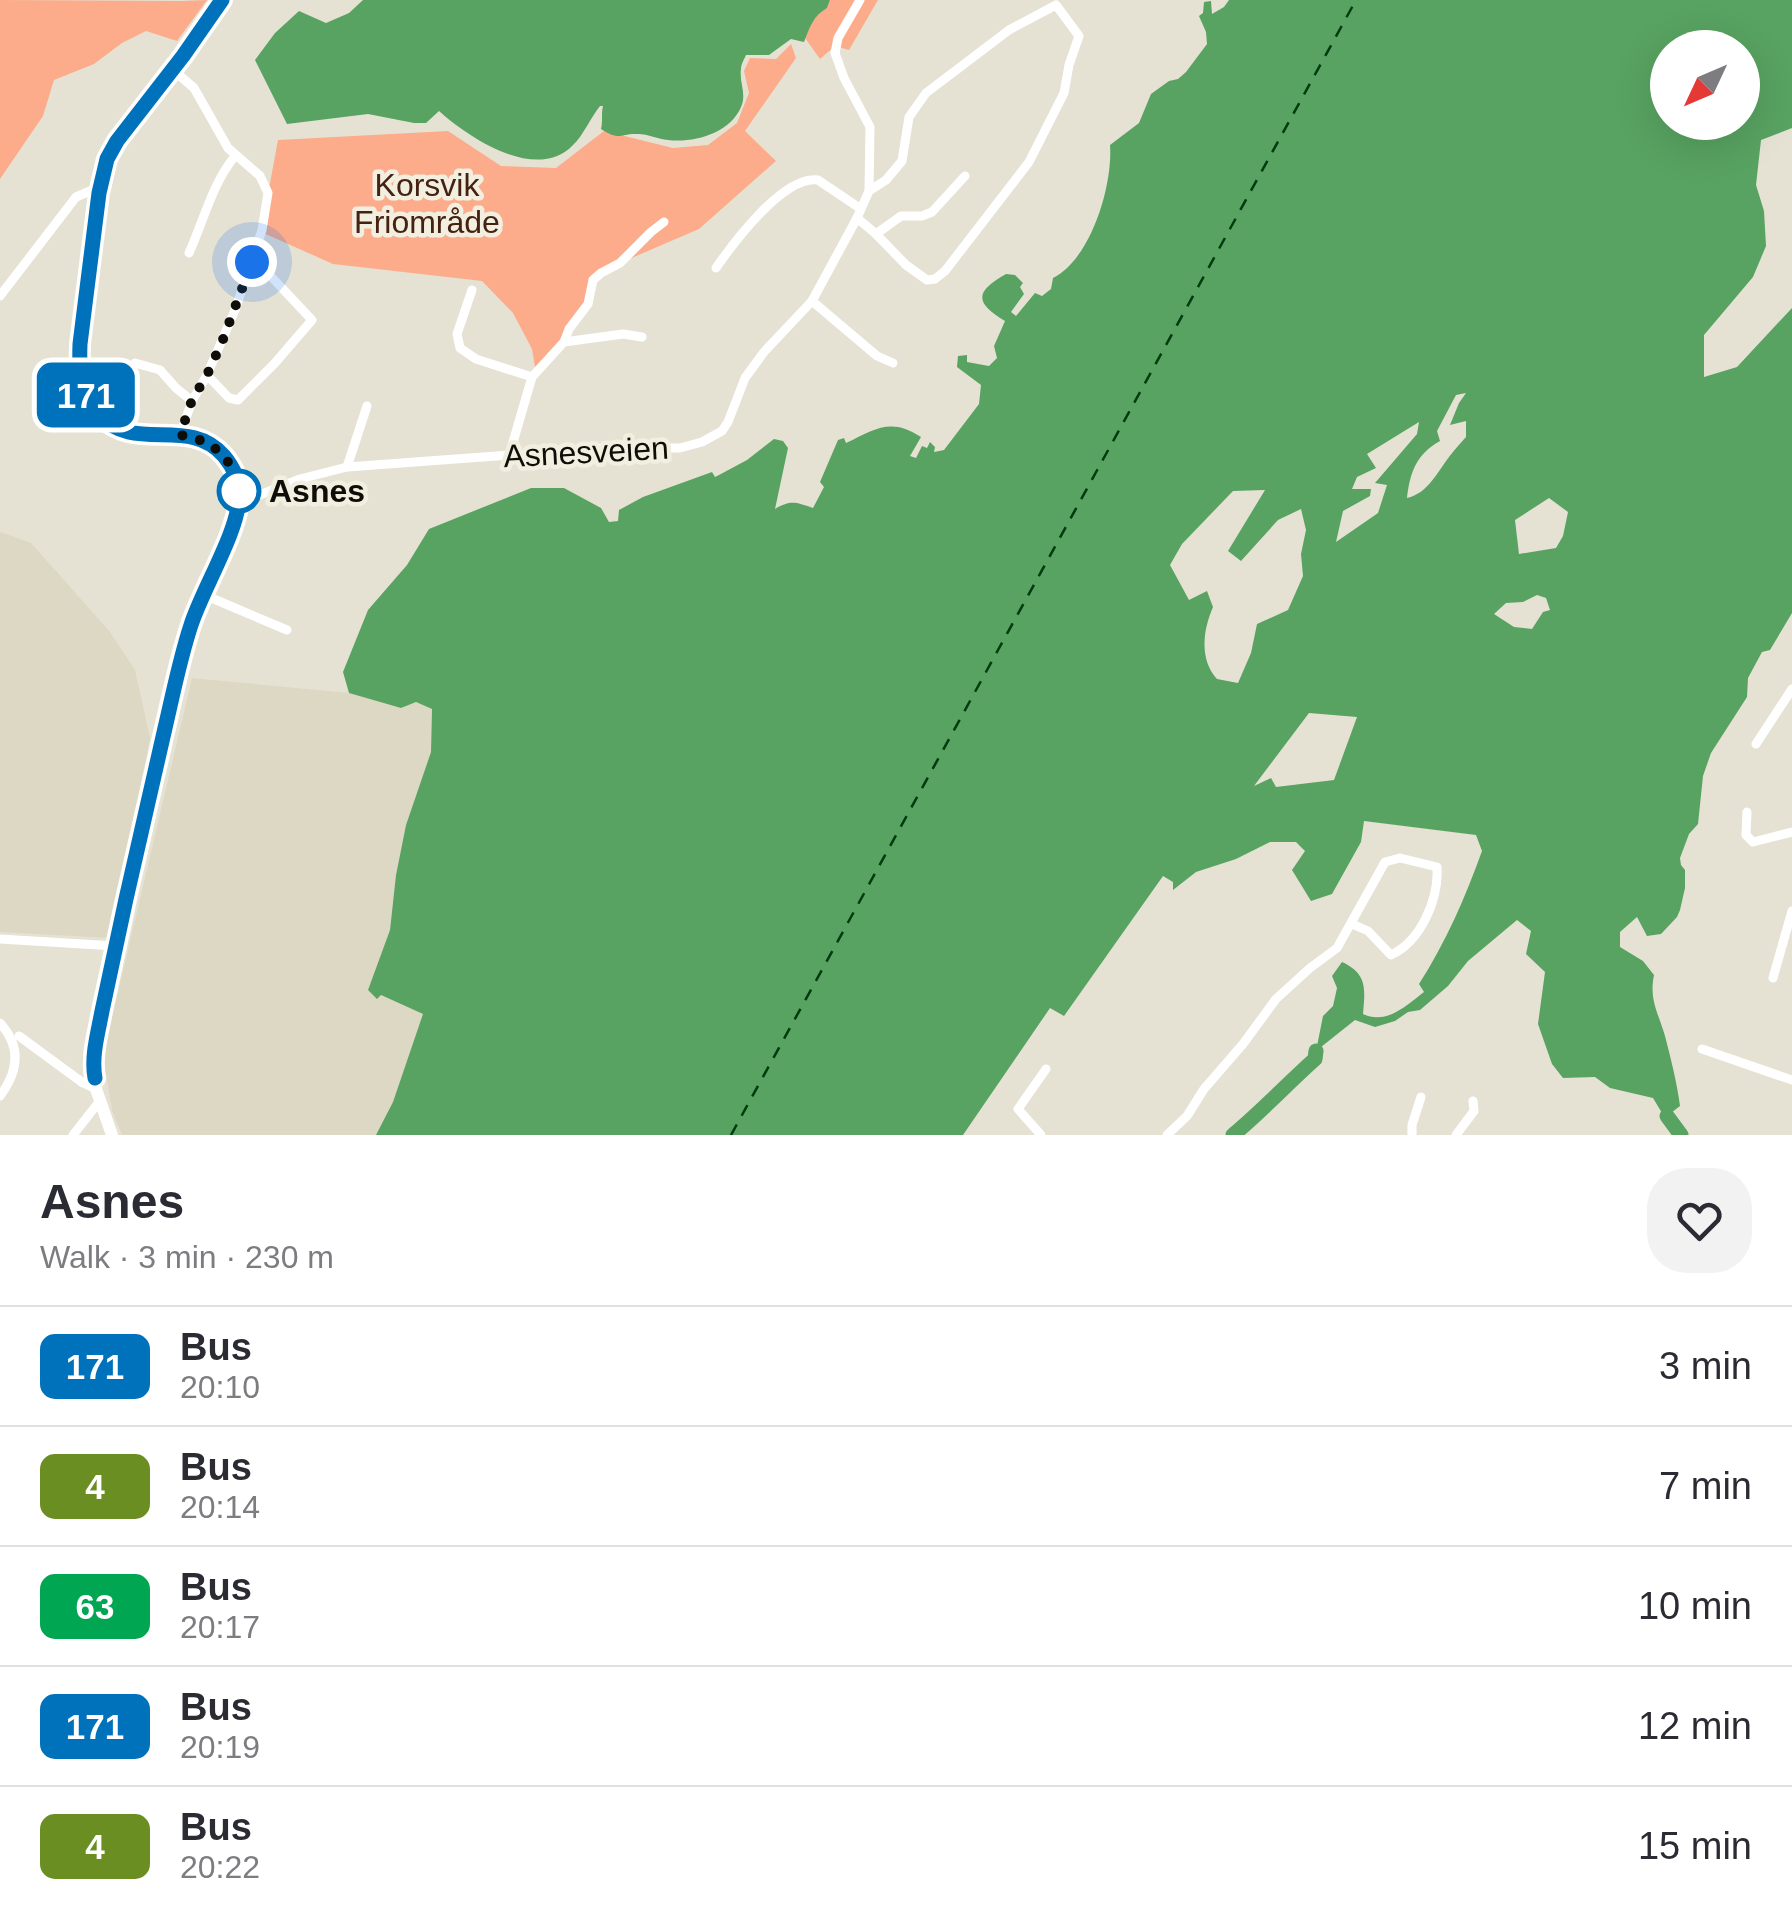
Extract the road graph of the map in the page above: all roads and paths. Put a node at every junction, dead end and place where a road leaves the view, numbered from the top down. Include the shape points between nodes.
1 (222, 0) edge
2 (860, 0) edge
3 (172, 69) junction
4 (234, 156) junction
5 (966, 176) dead end
6 (869, 191) junction
7 (99, 193) junction
8 (859, 214) junction
9 (664, 222) dead end
10 (876, 234) junction
11 (189, 252) dead end
12 (252, 262) junction
13 (716, 268) dead end
14 (472, 290) dead end
15 (0, 296) edge
16 (812, 300) junction
17 (642, 337) dead end
18 (564, 342) junction
19 (135, 363) dead end
20 (894, 363) dead end
21 (207, 375) junction
22 (532, 378) junction
23 (192, 400) junction
24 (367, 406) dead end
25 (180, 435) junction
26 (509, 456) junction
27 (346, 467) junction
28 (239, 503) junction
29 (202, 594) junction
30 (288, 630) dead end
31 (1792, 690) edge
32 (1756, 744) dead end
33 (1747, 812) dead end
34 (1792, 832) edge
35 (1792, 911) edge
36 (1352, 924) junction
37 (0, 939) edge
38 (115, 946) junction
39 (1773, 978) dead end
40 (0, 1023) edge
41 (19, 1036) dead end
42 (1702, 1049) dead end
43 (1046, 1069) dead end
44 (1792, 1080) edge
45 (97, 1090) junction
46 (0, 1096) edge
47 (1421, 1097) dead end
48 (1473, 1101) dead end
49 (73, 1135) edge
50 (112, 1135) edge
51 (1041, 1135) edge
52 (1167, 1135) edge
53 (1412, 1135) edge
54 (1456, 1135) edge

1 - 3 main road
2 - 6 street, Asnesveien via 835,53 870,127
3 - 4 street via 194,88
3 - 7 main road via 117,141
4 - 11 street
4 - 12 street via 260,176 268,193
5 - 10 street via 932,212 901,216
6 - 8 street, Asnesveien
6 - 10 street via 902,161 909,117 926,93 1008,30 1056,6 1079,36 1064,92 1030,162 944,271 927,280
7 - 15 street via 76,197
7 - 25 main road via 80,344 83,390 94,410 120,431
8 - 10 street
8 - 13 street via 818,180 803,180 742,232
8 - 16 street, Asnesveien
9 - 18 street via 593,280 588,304
12 - 21 street
12 - 21 street via 312,320 238,400
14 - 22 street via 457,334 460,348
16 - 20 street
16 - 26 street, Asnesveien via 754,366 728,422 713,437 680,448
17 - 18 street
18 - 22 street
19 - 23 street via 160,370
21 - 23 street
22 - 26 street
23 - 25 street
24 - 27 street
25 - 28 main road via 207,442 228,460
26 - 27 street, Asnesveien
27 - 28 street, Asnesveien
28 - 29 main road
29 - 30 street
29 - 38 main road
31 - 32 street
33 - 34 street via 1746,835 1754,842
35 - 39 street
36 - 36 street via 1385,862 1400,858 1437,867 1430,905 1398,952 1390,955
36 - 52 street via 1338,948 1276,999
37 - 38 street
38 - 45 main road via 94,1053
40 - 46 street via 16,1056
41 - 45 street
42 - 44 street
43 - 51 street via 1018,1109
45 - 49 street
45 - 50 main road
47 - 53 street
48 - 54 street via 1474,1111

